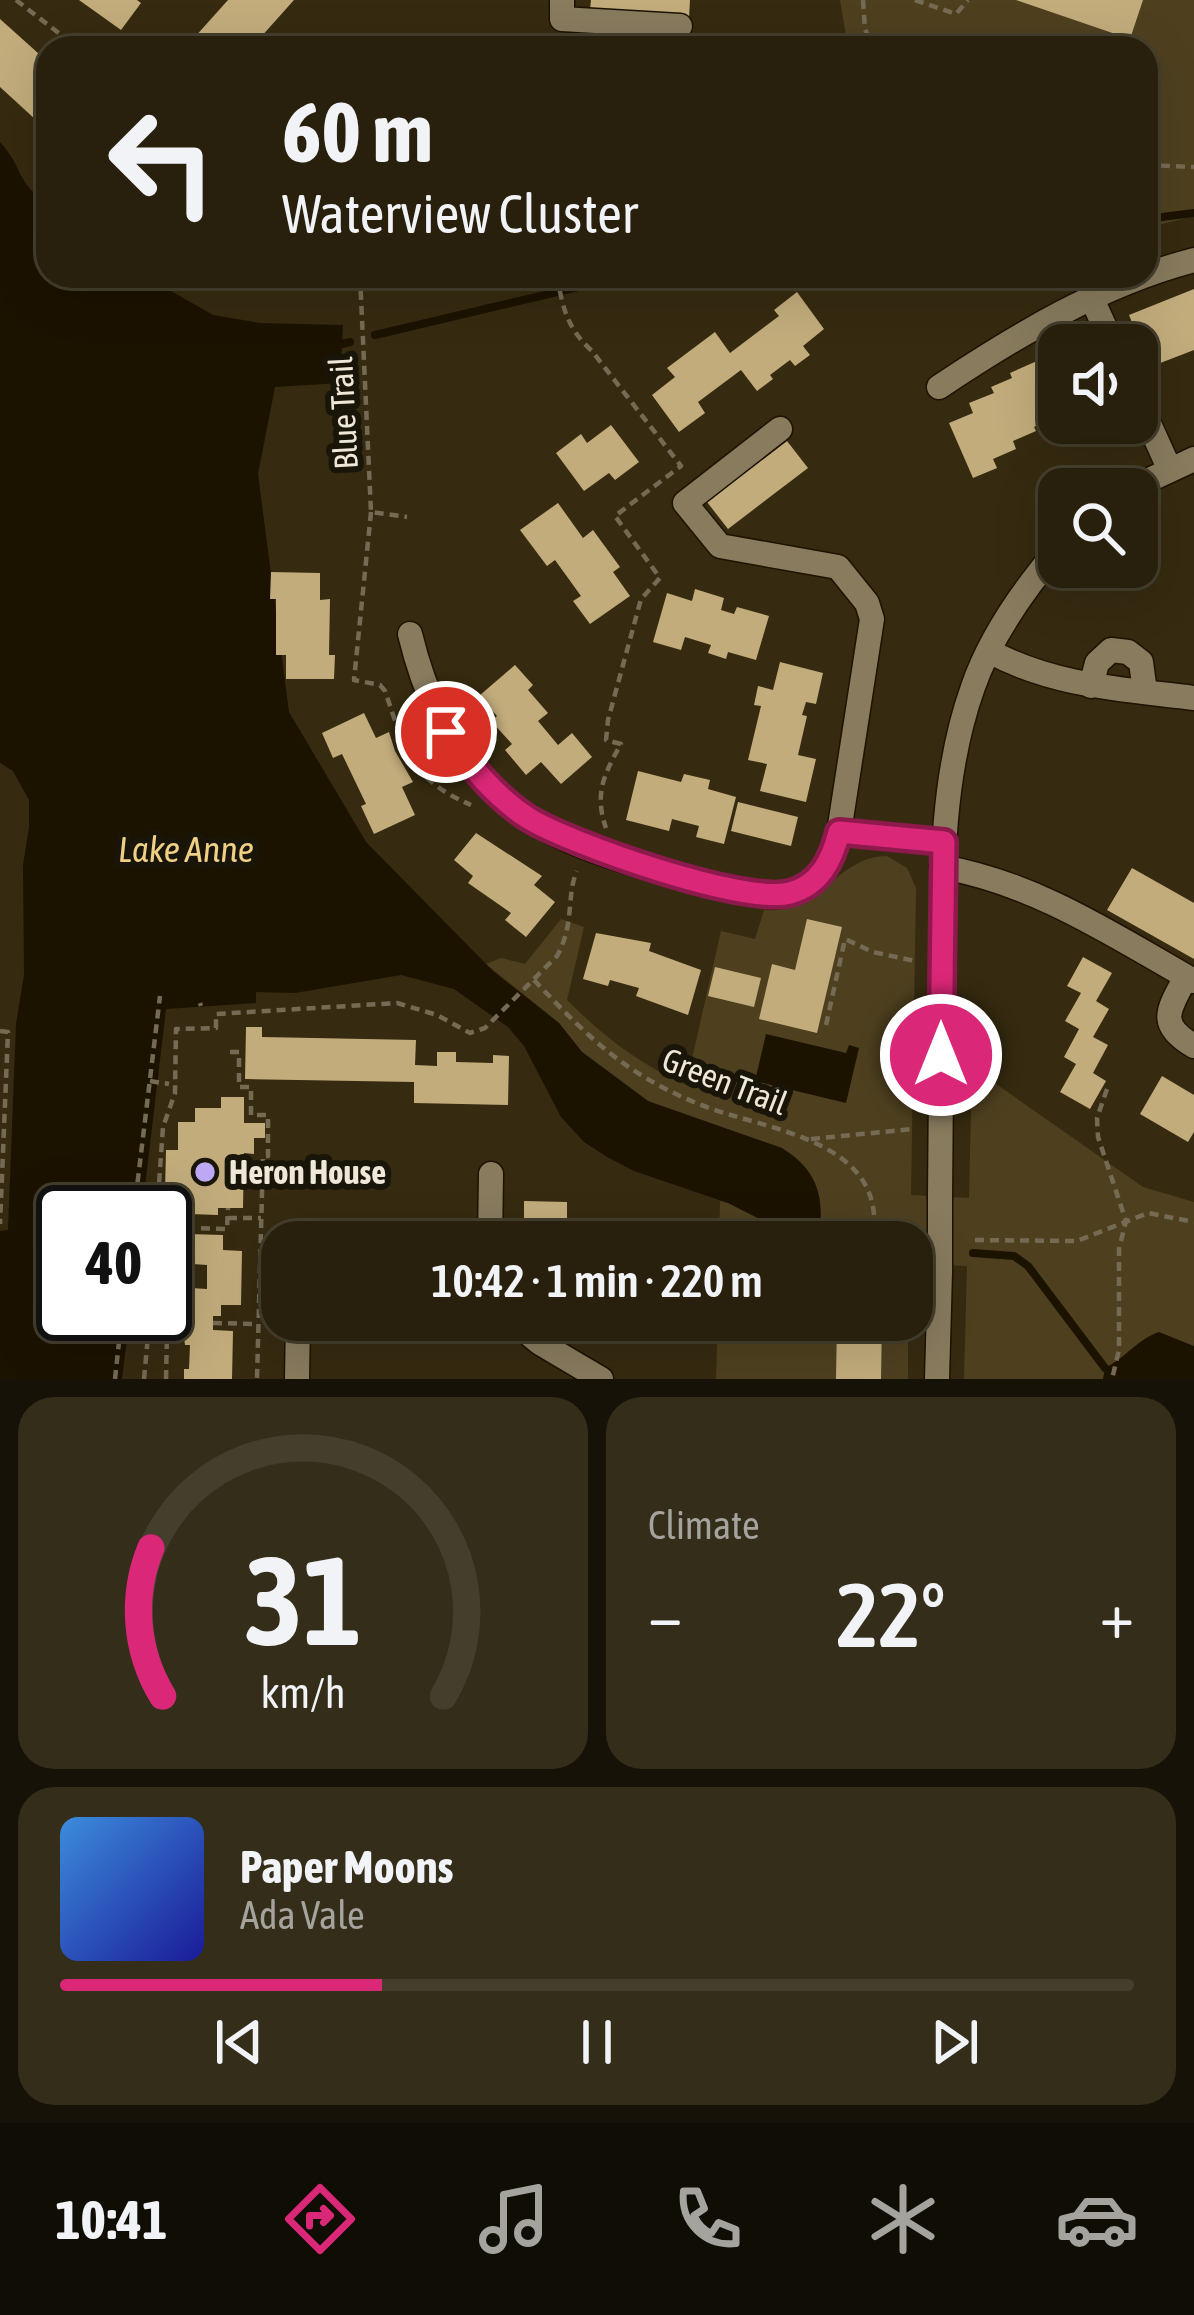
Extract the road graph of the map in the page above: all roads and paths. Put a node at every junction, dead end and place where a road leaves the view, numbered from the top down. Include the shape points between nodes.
1 (16, 0) edge
2 (562, 0) edge
3 (863, 0) edge
4 (915, 0) edge
5 (968, 0) edge
6 (680, 26) dead end
7 (62, 36) edge
8 (868, 36) edge
9 (1158, 166) edge
10 (1194, 167) edge
11 (1194, 260) edge
12 (1158, 274) edge
13 (361, 288) edge
14 (559, 288) edge
15 (1121, 288) edge
16 (1092, 299) junction
17 (1103, 324) edge
18 (939, 387) dead end
19 (1158, 428) edge
20 (780, 429) dead end
21 (1182, 464) edge
22 (406, 517) dead end
23 (1038, 572) edge
24 (410, 634) dead end
25 (989, 651) junction
26 (1091, 686) junction
27 (1145, 692) junction
28 (1194, 698) edge
29 (839, 832) junction
30 (592, 849) junction
31 (943, 855) junction
32 (915, 962) dead end
33 (534, 979) junction
34 (1190, 979) edge
35 (160, 996) dead end
36 (826, 1025) dead end
37 (0, 1031) edge
38 (1194, 1046) edge
39 (230, 1052) dead end
40 (150, 1081) junction
41 (169, 1084) dead end
42 (1108, 1089) dead end
43 (913, 1129) dead end
44 (811, 1139) junction
45 (491, 1174) dead end
46 (137, 1185) edge
47 (159, 1185) edge
48 (228, 1208) dead end
49 (228, 1217) junction
50 (261, 1218) junction
51 (490, 1221) edge
52 (872, 1221) edge
53 (1126, 1221) junction
54 (1194, 1222) edge
55 (0, 1224) edge
56 (192, 1228) edge
57 (975, 1240) dead end
58 (213, 1323) dead end
59 (259, 1324) junction
60 (119, 1341) edge
61 (148, 1341) edge
62 (167, 1341) edge
63 (298, 1341) edge
64 (538, 1341) edge
65 (115, 1379) edge
66 (144, 1379) edge
67 (166, 1379) edge
68 (257, 1379) edge
69 (297, 1379) edge
70 (601, 1379) edge
71 (937, 1379) edge
72 (1112, 1379) edge

1 - 7 path
2 - 6 street via 562,19
3 - 8 path
4 - 5 path via 956,14
9 - 10 path
11 - 12 street
13 - 22 path, Blue Trail via 370,512
14 - 30 path via 564,317 681,466 615,516 660,578 641,599 619,673 606,740 621,744 602,777 598,805 607,831
15 - 16 street
16 - 17 street
16 - 18 street via 1016,335
19 - 21 street
20 - 29 street via 685,503 720,546 838,567 867,603 872,631
23 - 25 street
24 - 30 street via 430,698 469,763 524,815
25 - 26 street via 1041,676
25 - 31 street via 964,717
26 - 27 street
26 - 27 street via 1111,650 1141,662
27 - 28 street
29 - 30 street via 821,873 773,895
29 - 31 street
30 - 33 path via 572,878 565,943
31 - 34 street
31 - 71 street, bridge
32 - 36 path via 845,939
33 - 44 path, Green Trail via 646,1078 726,1114
33 - 47 path via 485,1028 462,1032 397,1004 216,1014 216,1028 176,1029
34 - 38 street via 1168,1020
35 - 40 path
37 - 55 path via 8,1031
39 - 50 path via 239,1052 239,1088 251,1087 251,1115 268,1115
40 - 41 path
40 - 46 path
42 - 53 path via 1097,1137
43 - 44 path
44 - 52 path, Green Trail via 856,1172
45 - 51 street
48 - 49 path
49 - 50 path
49 - 56 path via 227,1229
50 - 59 path
53 - 54 path via 1148,1213
53 - 57 path via 1077,1240
53 - 72 path
58 - 59 path
59 - 68 path
60 - 65 path
61 - 66 path
62 - 67 path
63 - 69 street
64 - 70 street

